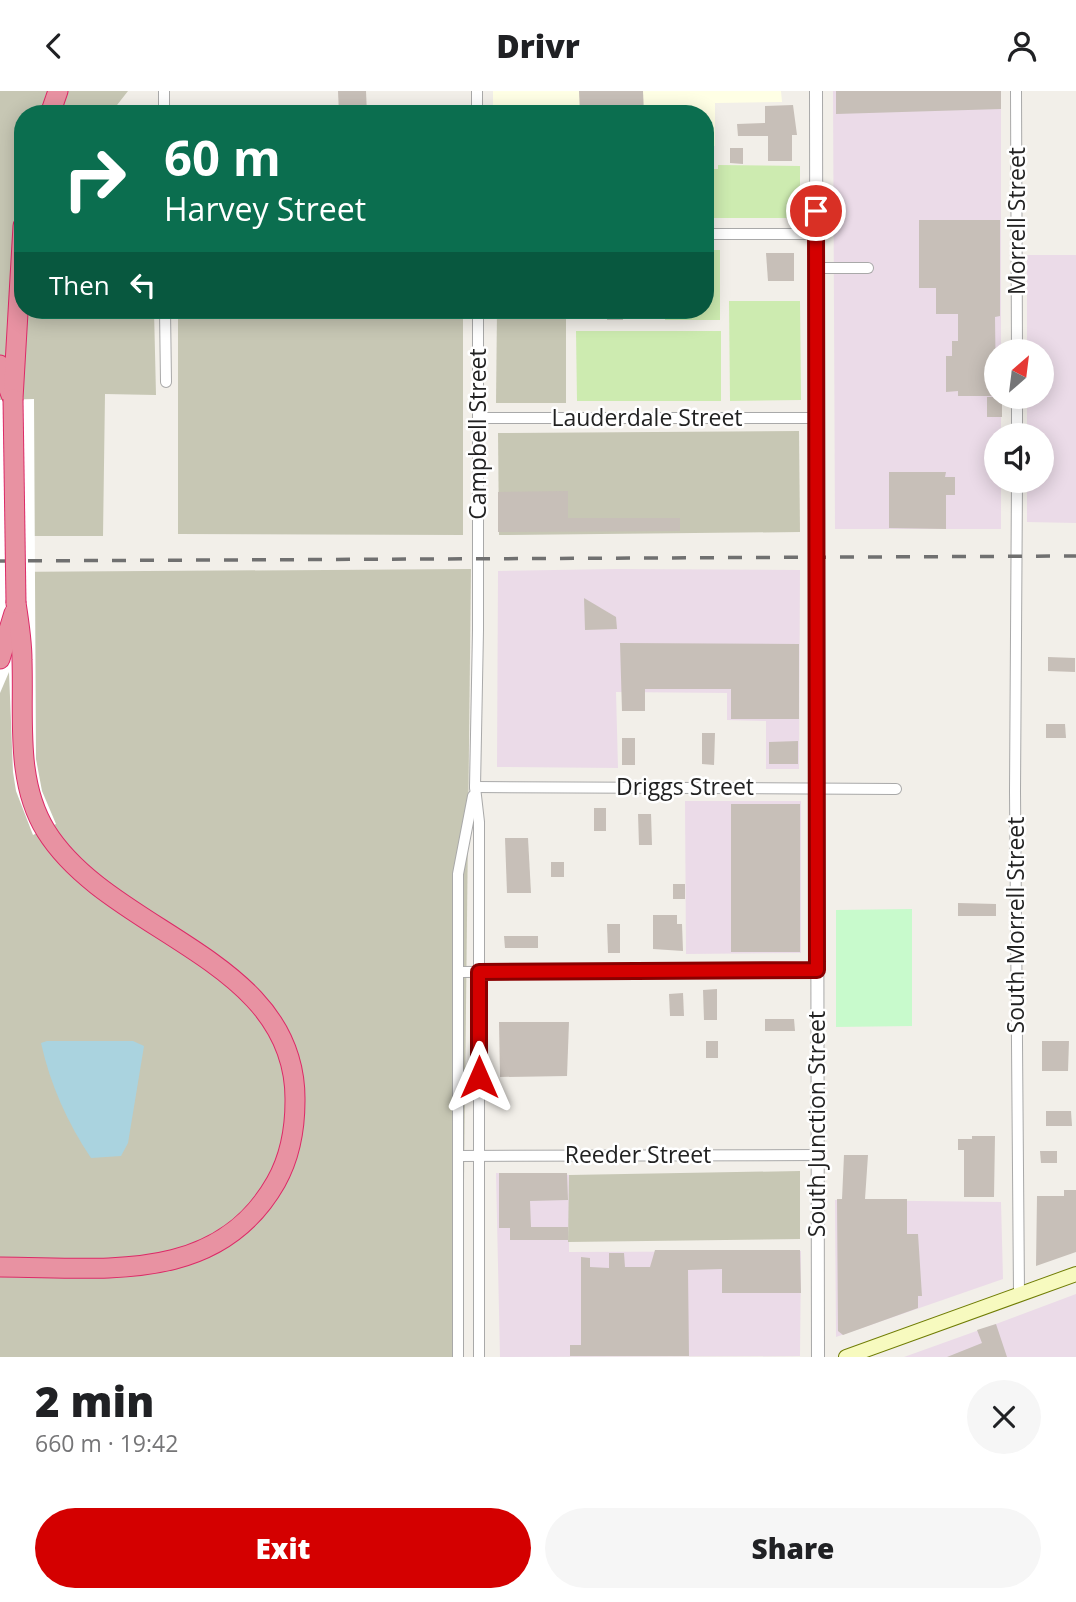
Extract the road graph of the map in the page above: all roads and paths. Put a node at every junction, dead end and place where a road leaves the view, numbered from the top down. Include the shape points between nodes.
1 (816, 91) edge
2 (1016, 91) edge
3 (714, 234) edge
4 (816, 234) junction
5 (817, 268) junction
6 (868, 268) dead end
7 (18, 319) edge
8 (165, 319) edge
9 (478, 319) edge
10 (1017, 339) edge
11 (0, 365) edge
12 (166, 382) dead end
13 (13, 400) junction
14 (478, 418) junction
15 (817, 418) junction
16 (1017, 493) edge
17 (16, 603) junction
18 (0, 659) edge
19 (475, 787) junction
20 (817, 787) junction
21 (896, 789) dead end
22 (817, 970) junction
23 (458, 972) junction
24 (479, 972) junction
25 (818, 1155) junction
26 (458, 1156) junction
27 (479, 1156) junction
28 (0, 1267) edge
29 (1076, 1274) edge
30 (1019, 1294) junction
31 (458, 1357) edge
32 (479, 1357) edge
33 (818, 1357) edge
34 (846, 1357) edge

1 - 4 street, South Junction Street
2 - 10 street, Morrell Street
3 - 4 street
4 - 5 street, South Junction Street
5 - 6 street
5 - 15 street, South Junction Street
7 - 13 highway
8 - 12 street
9 - 14 street, Campbell Street
11 - 13 highway
13 - 17 highway, bridge
14 - 15 street, Lauderdale Street
14 - 19 street, Campbell Street
15 - 20 street, South Junction Street
16 - 30 street, South Morrell Street
17 - 18 highway
17 - 28 highway via 26,775 46,832 96,885 230,977 264,1008 291,1065 295,1119 288,1154 272,1188 250,1218 218,1244 161,1264
19 - 20 street, Driggs Street
19 - 23 street via 458,874
19 - 24 street via 480,822
20 - 21 street, Driggs Street
20 - 22 street, South Junction Street
22 - 24 street
22 - 25 street, South Junction Street
23 - 24 street
23 - 26 street
24 - 27 street
25 - 27 street, Reeder Street
25 - 33 street, South Junction Street
26 - 27 street, Reeder Street
26 - 31 street
27 - 32 street
29 - 30 main road
30 - 34 main road

